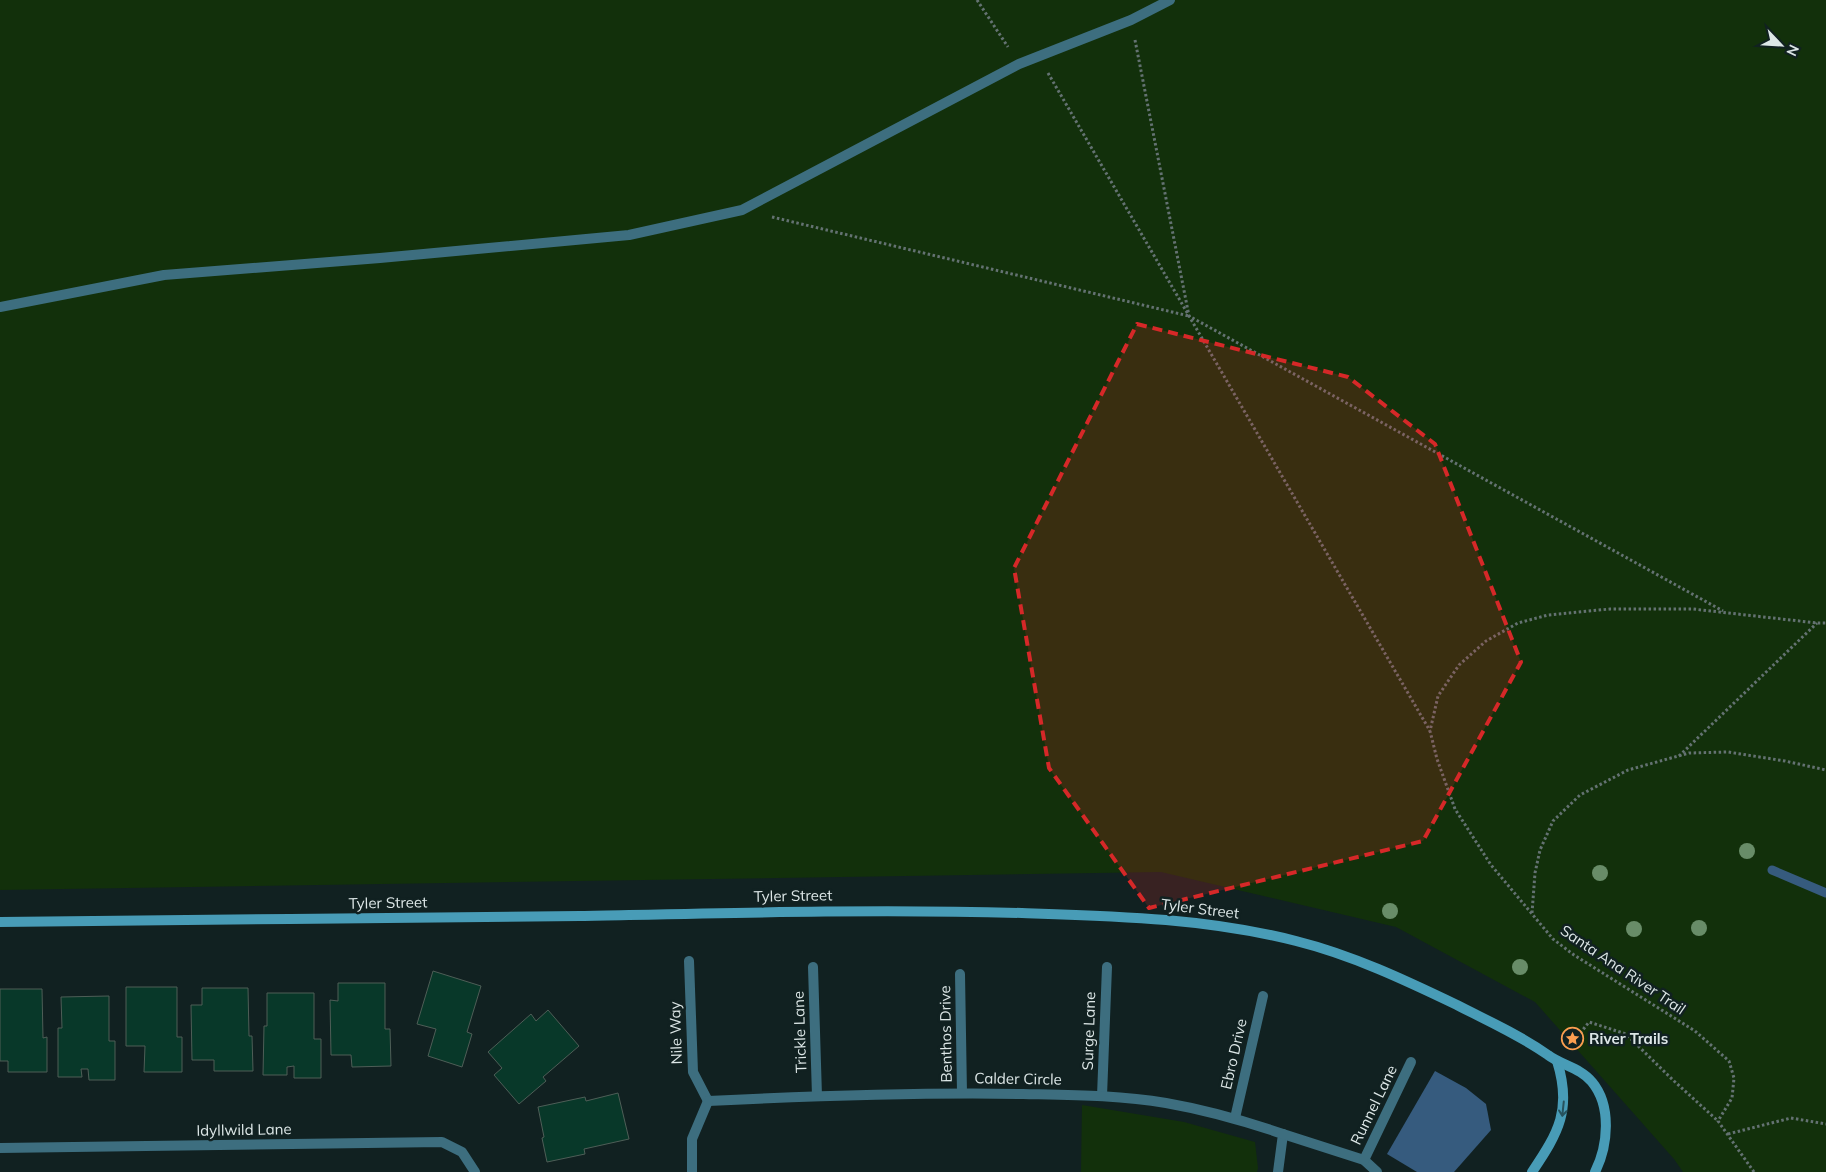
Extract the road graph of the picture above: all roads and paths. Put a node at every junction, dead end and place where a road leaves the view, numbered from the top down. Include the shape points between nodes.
1 (977, 0) edge
2 (1170, 0) edge
3 (1131, 20) junction
4 (1038, 57) junction
5 (1019, 64) junction
6 (742, 210) junction
7 (0, 307) edge
8 (1189, 316) junction
9 (1724, 612) junction
10 (1817, 623) junction
11 (1826, 623) edge
12 (1430, 731) junction
13 (1679, 756) junction
14 (1826, 770) edge
15 (1532, 914) junction
16 (0, 922) edge
17 (689, 961) dead end
18 (813, 967) dead end
19 (1107, 967) dead end
20 (960, 974) dead end
21 (1263, 996) dead end
22 (1557, 1061) junction
23 (1410, 1062) dead end
24 (962, 1092) junction
25 (817, 1096) junction
26 (1102, 1096) junction
27 (708, 1101) junction
28 (1235, 1118) junction
29 (1718, 1121) junction
30 (1826, 1124) edge
31 (1283, 1134) junction
32 (1728, 1134) junction
33 (0, 1148) edge
34 (1364, 1160) junction
35 (476, 1172) edge
36 (692, 1172) edge
37 (1278, 1172) edge
38 (1377, 1172) edge
39 (1532, 1172) edge
40 (1595, 1172) edge
41 (1754, 1172) edge

1 - 5 path
2 - 3 street
3 - 4 street
3 - 8 path
4 - 5 street
4 - 8 path
5 - 6 street
6 - 7 street via 629,235 164,275
6 - 8 path
8 - 9 path
8 - 12 path
9 - 10 path, Santa Ana River Trail
9 - 12 path, Santa Ana River Trail via 1610,609 1548,616 1518,624 1486,640 1459,665 1438,696
10 - 11 path, Santa Ana River Trail
10 - 13 path
12 - 15 path, Santa Ana River Trail via 1455,809 1491,865
13 - 14 path via 1728,752
13 - 15 path via 1628,770 1580,795 1553,821 1540,850
15 - 29 path, Santa Ana River Trail via 1553,939 1574,955 1695,1031 1729,1061 1734,1078 1732,1098
16 - 22 main road, Tyler Street via 825,911 988,912 1177,920 1300,942 1370,965 1500,1027
17 - 27 street, Nile Way via 693,1072
18 - 25 street, Trickle Lane
19 - 26 street, Surge Lane
20 - 24 street, Benthos Drive
21 - 28 street, Ebro Drive
22 - 29 path via 1589,1022 1626,1034
22 -> 39 main road via 1563,1080 1562,1119
22 - 40 main road, Tyler Street via 1592,1081 1602,1101 1606,1143
23 - 34 street, Runnel Lane
24 - 25 street, Calder Circle
24 - 26 street, Calder Circle
25 - 27 street, Calder Circle
26 - 28 street, Calder Circle via 1166,1103
27 - 36 street via 692,1139
28 - 31 street, Calder Circle
29 - 32 path
30 - 32 path via 1791,1118
31 - 34 street, Calder Circle
31 - 37 street
32 - 41 path
33 - 35 street, Idyllwild Lane via 442,1142 462,1152
34 - 38 street

